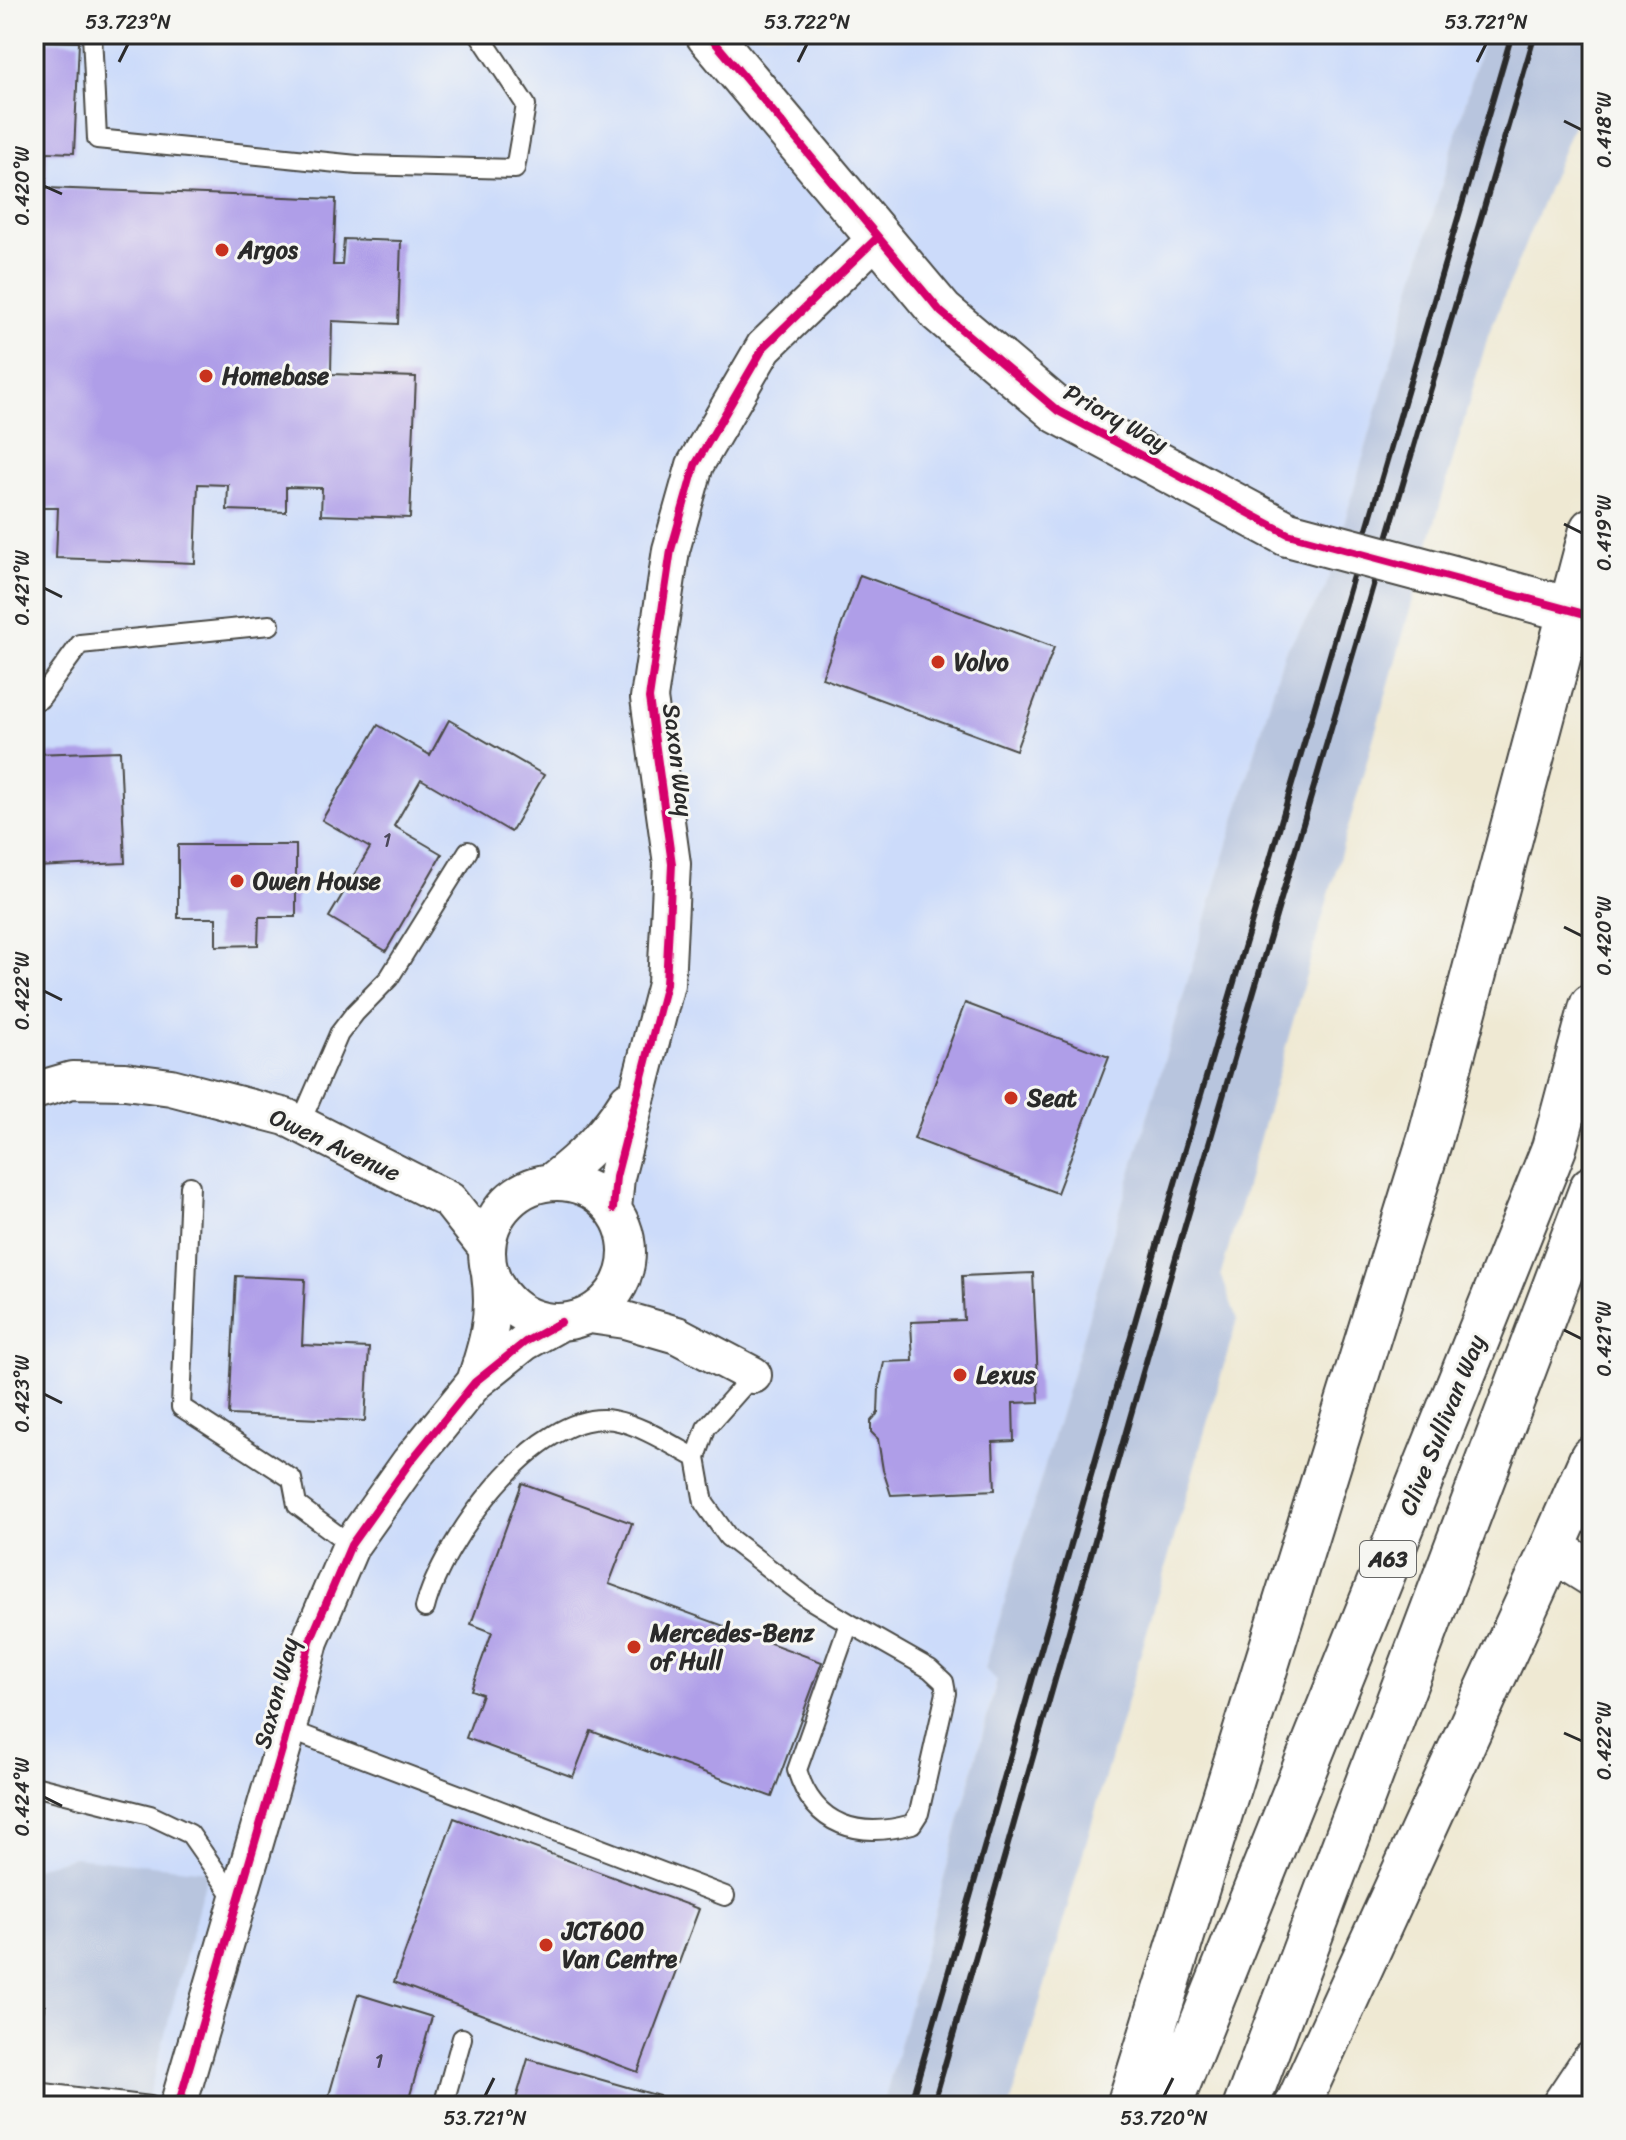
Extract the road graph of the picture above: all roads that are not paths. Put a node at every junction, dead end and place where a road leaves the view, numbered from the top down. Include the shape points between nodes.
1 (92, 34) edge
2 (479, 34) edge
3 (708, 34) edge
4 (878, 237) junction
5 (1592, 530) edge
6 (1581, 614) edge
7 (270, 625) dead end
8 (34, 700) edge
9 (468, 851) dead end
10 (1592, 1006) edge
11 (644, 1075) junction
12 (34, 1091) edge
13 (300, 1124) junction
14 (551, 1182) junction
15 (190, 1186) dead end
16 (1592, 1188) edge
17 (449, 1200) junction
18 (508, 1202) junction
19 (613, 1209) junction
20 (488, 1260) junction
21 (624, 1273) junction
22 (575, 1319) junction
23 (677, 1335) junction
24 (753, 1375) joint
25 (475, 1382) junction
26 (696, 1458) junction
27 (1592, 1458) edge
28 (351, 1545) junction
29 (1552, 1549) junction
30 (1592, 1574) edge
31 (425, 1608) dead end
32 (849, 1623) junction
33 (287, 1729) junction
34 (34, 1786) edge
35 (725, 1896) dead end
36 (236, 1900) junction
37 (462, 2038) dead end
38 (44, 2093) dead end
39 (150, 2106) edge
40 (178, 2106) edge
41 (443, 2106) edge
42 (1129, 2106) edge
43 (1169, 2106) edge
44 (1246, 2106) edge
45 (1297, 2106) edge

1 - 2 lane via 97,139 357,165 515,169 526,105
3 - 4 main road, Priory Way
4 - 6 main road, Priory Way, bridge via 941,312 1058,411 1288,534
4 - 11 street, Saxon Way via 764,347 695,465 675,536 649,698 672,864 666,984
5 - 6 main road
6 - 42 main road via 1430,1139
7 - 8 lane via 80,644 40,699
9 - 13 lane via 389,978 339,1034
10 - 43 main road, Clive Sullivan Way / A63 via 1554,1148
11 - 14 street, Saxon Way via 616,1120
11 - 19 street, Saxon Way via 616,1177
12 - 13 street, Owen Avenue via 72,1080 125,1081 171,1087
13 - 17 street, Owen Avenue
14 - 18 street via 530,1187
14 - 19 street via 578,1185
15 - 28 lane via 181,1407 292,1479 297,1505
16 - 44 main road, A63
17 - 18 street, Owen Avenue
17 - 20 street, Owen Avenue
18 - 20 street via 493,1223
19 - 21 street via 628,1248
20 - 22 street via 499,1291 514,1308 536,1319
20 - 25 street, Saxon Way via 494,1303 489,1341
21 - 22 street via 610,1299
21 - 23 street via 636,1301
22 - 23 street via 625,1320
22 - 25 street, Saxon Way via 525,1342
23 - 24 street
24 - 26 lane via 706,1428
25 - 28 street, Saxon Way
26 - 31 lane via 611,1419 577,1423 550,1437 481,1501 449,1547
26 - 32 lane via 704,1503 728,1537
27 - 29 main road
28 - 33 street, Saxon Way via 310,1641
29 - 30 main road
29 - 45 main road
32 - 32 lane via 797,1770 803,1792 840,1824 865,1832 891,1830 912,1824 919,1813 946,1693 944,1682
33 - 35 lane
33 - 36 street, Saxon Way
34 - 36 lane via 150,1815 190,1834
36 - 40 street, Saxon Way
37 - 41 lane
38 - 39 lane

